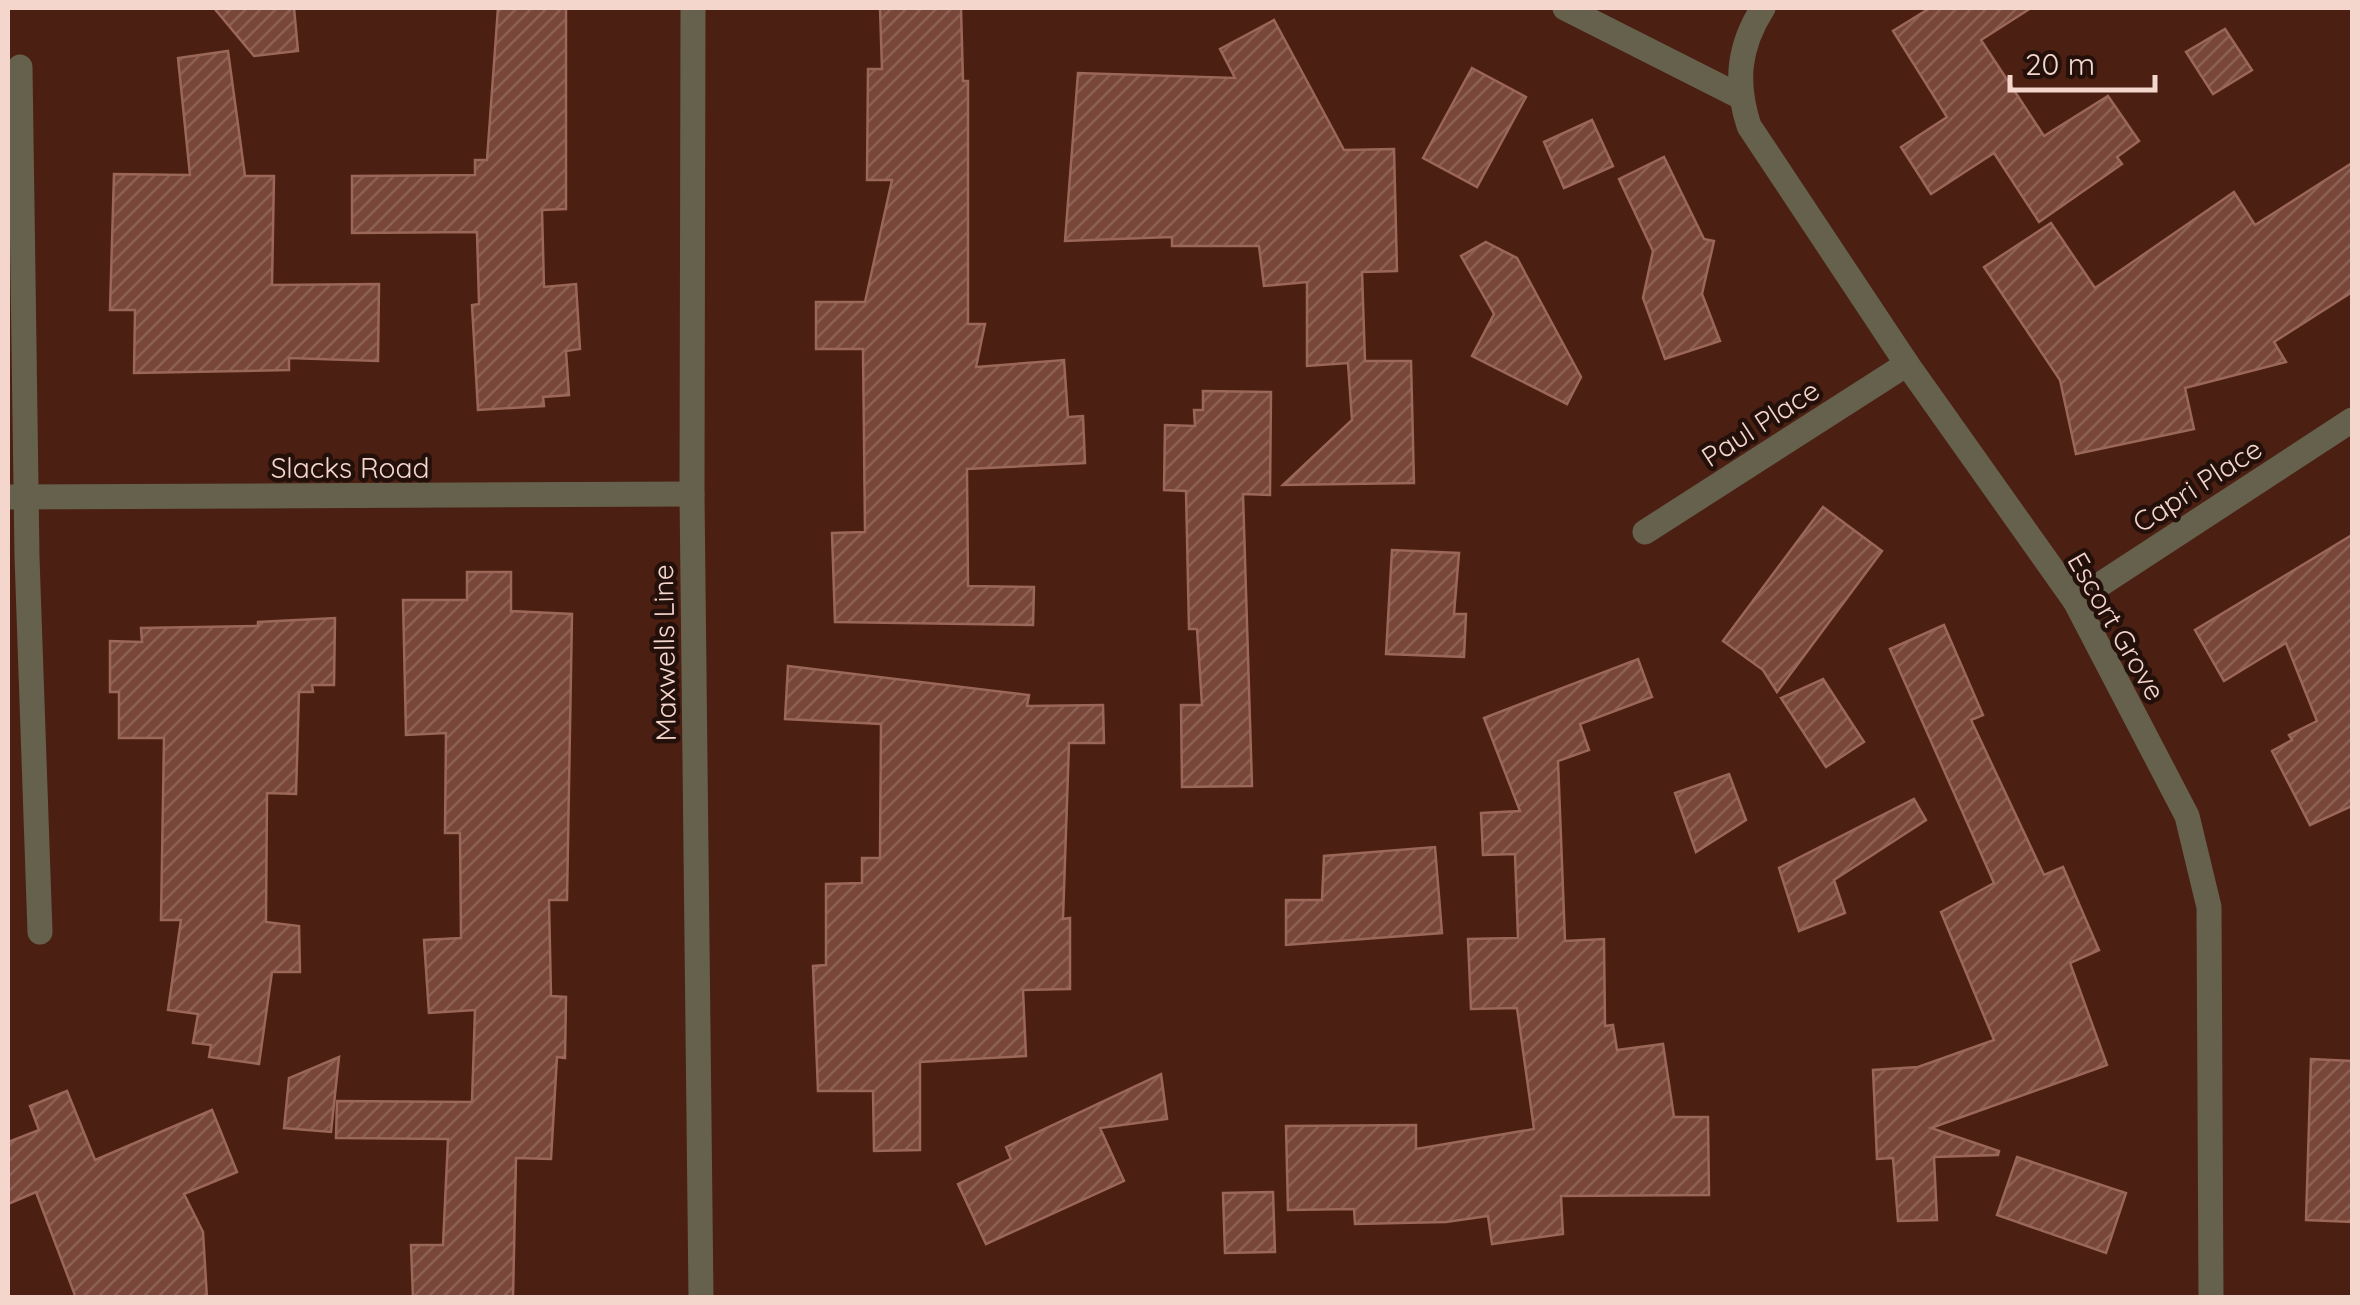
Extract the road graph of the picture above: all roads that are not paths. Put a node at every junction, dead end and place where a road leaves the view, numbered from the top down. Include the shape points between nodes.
1 (693, 8) edge
2 (1565, 8) edge
3 (1763, 8) edge
4 (20, 67) dead end
5 (1739, 96) junction
6 (1906, 364) junction
7 (2352, 420) edge
8 (692, 494) junction
9 (17, 497) edge
10 (1645, 532) dead end
11 (2074, 601) junction
12 (40, 932) dead end
13 (701, 1298) edge
14 (2211, 1298) edge

1 - 8 street, Maxwells Line
2 - 5 street
3 - 5 street via 1740,57
4 - 9 street
5 - 6 street, Escort Grove via 1750,126
6 - 10 street, Paul Place
6 - 11 street, Escort Grove
7 - 11 street, Capri Place
8 - 9 street, Slacks Road
8 - 13 street, Maxwells Line
9 - 12 street
11 - 14 street, Escort Grove via 2187,816 2209,907

